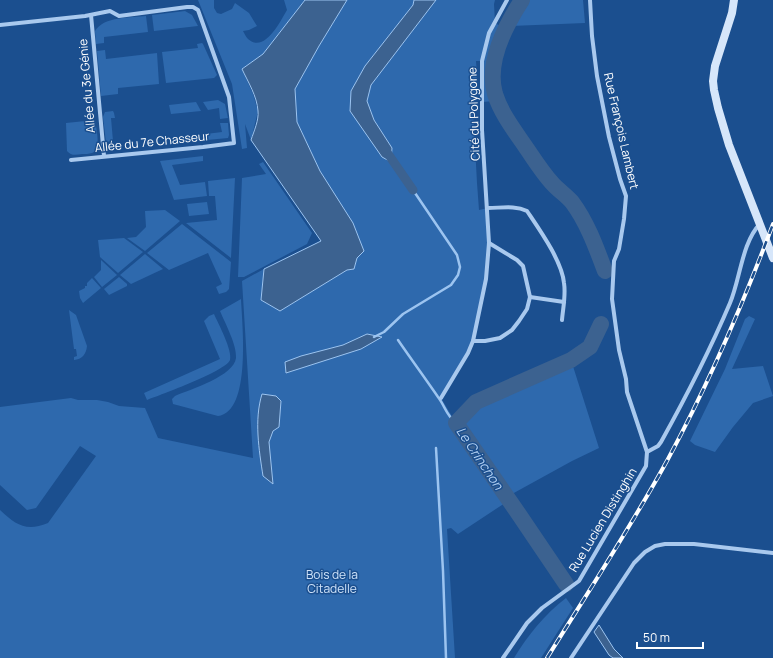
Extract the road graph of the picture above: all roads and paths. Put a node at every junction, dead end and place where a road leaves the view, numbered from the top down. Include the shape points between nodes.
1 (507, 0) edge
2 (590, 0) edge
3 (734, 0) edge
4 (91, 15) junction
5 (0, 25) edge
6 (104, 156) junction
7 (71, 160) dead end
8 (488, 208) junction
9 (760, 224) junction
10 (489, 243) junction
11 (773, 257) edge
12 (530, 297) junction
13 (564, 302) junction
14 (562, 320) dead end
15 (474, 340) junction
16 (441, 398) dead end
17 (647, 452) junction
18 (773, 553) edge
19 (503, 658) edge
20 (571, 658) edge

1 - 8 street, Cité du Polygone via 489,33 482,61 482,130
2 - 17 street, Rue François Lambert via 597,76 609,137 626,196 619,249 614,261 612,299 627,392
3 - 9 street via 712,81 729,145
4 - 5 street
4 - 6 street, Allée du 3e Génie
4 - 6 street, Allée du 7e Chasseur via 110,12 119,16 187,7 198,10 229,97 234,143
6 - 7 street, Allée du 7e Chasseur
8 - 10 street, Cité du Polygone
8 - 13 street via 510,207 527,210 560,266 564,281
9 - 11 street
9 - 17 street via 748,242 731,302 678,412 658,446
10 - 12 street via 523,266
10 - 15 street, Cité du Polygone via 486,279
12 - 13 street
12 - 15 street via 527,309 512,330 500,338
13 - 14 street
15 - 16 street, Cité du Polygone
17 - 19 street, Rue Lucien Distinghin via 646,466 579,581 542,608 527,623
18 - 20 street via 694,544 655,546 634,563

